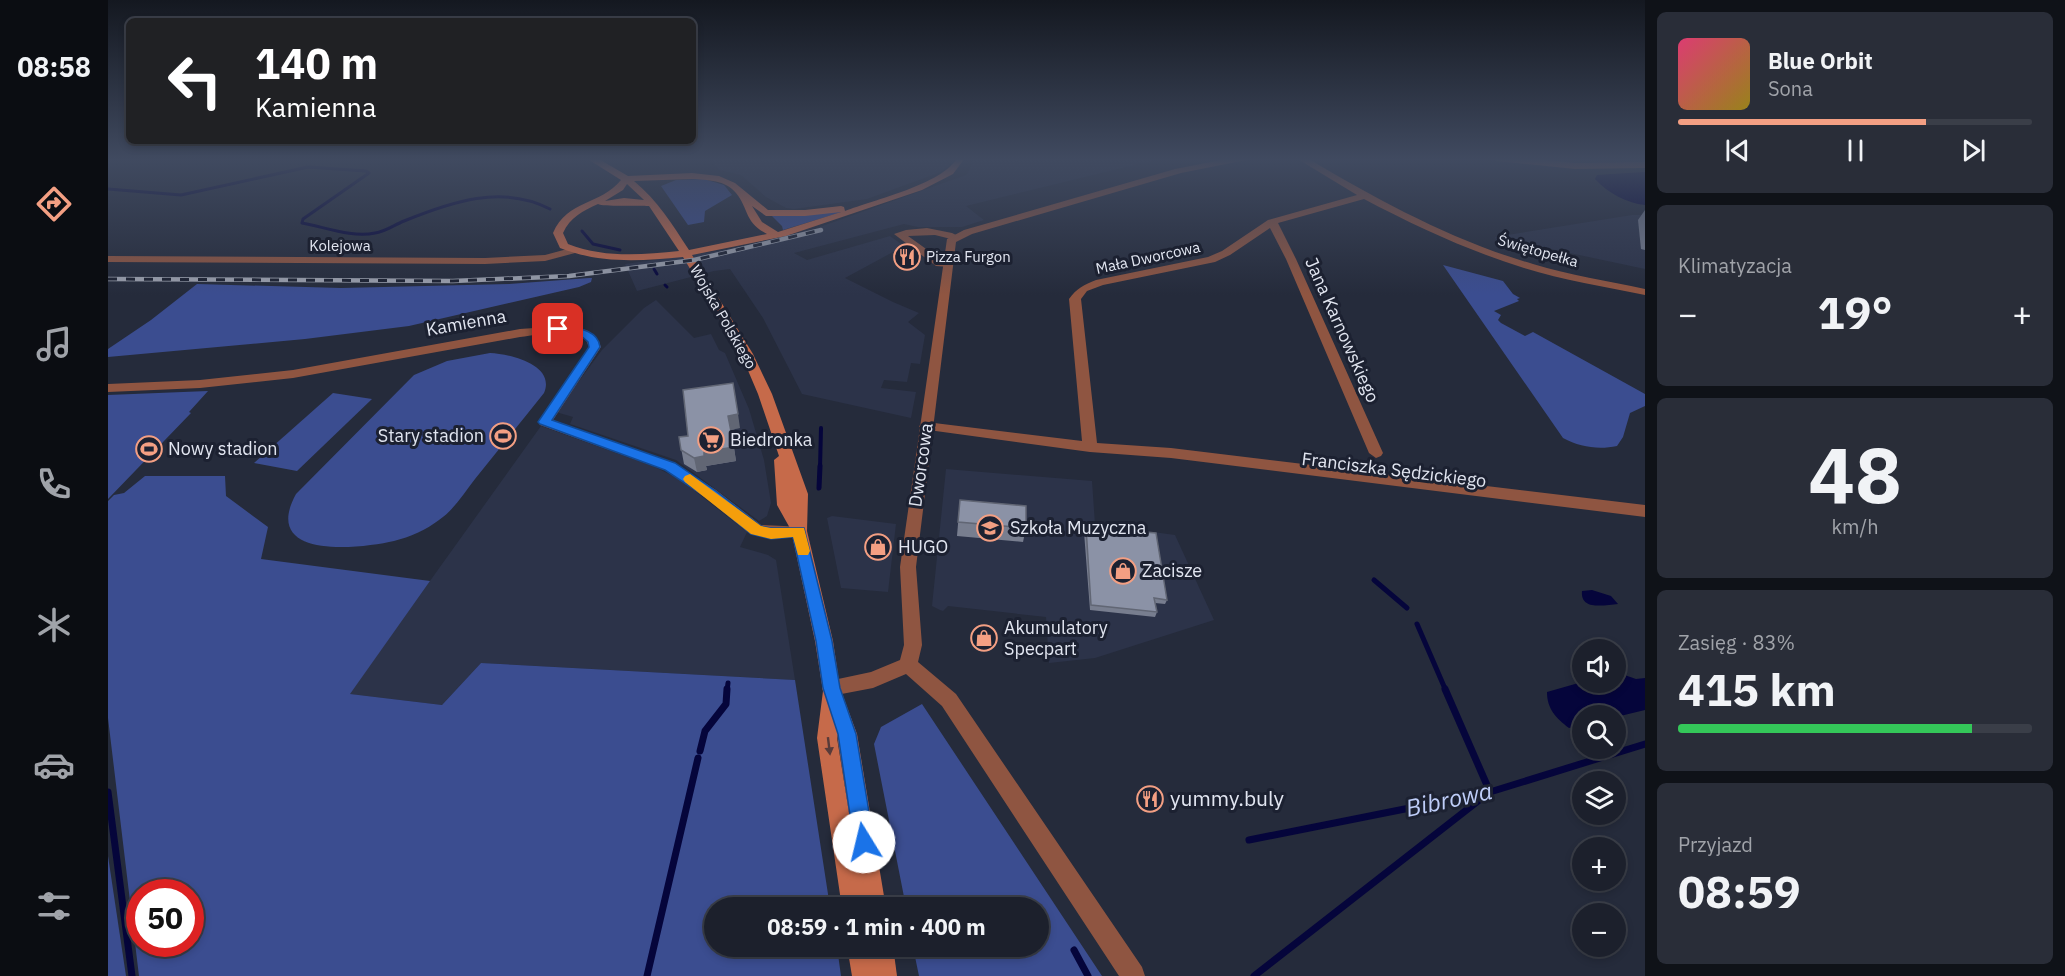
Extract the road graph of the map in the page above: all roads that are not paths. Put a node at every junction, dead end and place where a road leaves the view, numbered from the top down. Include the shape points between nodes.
1 (594, 204) edge
2 (603, 204) edge
3 (652, 204) edge
4 (745, 204) edge
5 (754, 204) edge
6 (874, 204) edge
7 (1068, 204) edge
8 (1336, 204) edge
9 (1384, 204) edge
10 (591, 205) junction
11 (854, 211) junction
12 (766, 213) junction
13 (1272, 222) junction
14 (777, 235) junction
15 (955, 237) junction
16 (571, 251) junction
17 (108, 259) edge
18 (947, 265) junction
19 (1645, 292) edge
20 (108, 388) edge
21 (926, 426) junction
22 (1090, 447) junction
23 (1139, 452) junction
24 (1376, 453) dead end
25 (1645, 511) edge
26 (1645, 520) edge
27 (799, 531) junction
28 (908, 665) junction
29 (831, 688) junction
30 (851, 897) edge
31 (872, 897) edge
32 (861, 957) edge
33 (882, 957) edge
34 (864, 976) edge
35 (885, 976) edge
36 (1133, 976) edge

1 - 10 main road
2 - 10 main road
3 - 27 main road, Wojska Polskiego via 747,354 780,439 785,505
4 - 14 main road via 762,229
5 - 12 main road
6 - 11 main road
7 - 15 street
8 - 13 street, Mała Dworcowa
9 - 19 street, Świętopełka via 1502,257 1573,278
10 - 16 main road via 567,218 558,229 560,243
11 - 12 main road via 845,208
11 - 14 main road
12 - 14 main road via 776,224
13 - 22 street, Mała Dworcowa via 1211,260 1100,282 1083,289 1075,299
13 - 24 street, Jana Karnowskiego
14 - 16 main road via 639,258 606,259
15 - 18 street, Dworcowa
15 - 18 street via 895,231
16 - 17 street, Kolejowa via 545,258 485,261
18 - 21 street, Dworcowa
20 - 27 street, Kamienna via 268,377 520,333 575,331 590,336 595,347 544,422 670,466 756,530
21 - 22 street, Franciszka Sędzickiego
21 - 28 street, Dworcowa via 908,567 913,645
22 - 23 street, Franciszka Sędzickiego
23 - 25 street, Franciszka Sędzickiego
23 - 26 street, Franciszka Sędzickiego via 1281,475
27 - 29 main road, Wojska Polskiego
28 - 29 street via 873,680
28 - 36 street via 949,700
29 -> 30 main road, Wojska Polskiego via 827,738
29 - 31 main road, Wojska Polskiego via 847,734
32 - 34 main road
33 - 35 main road

